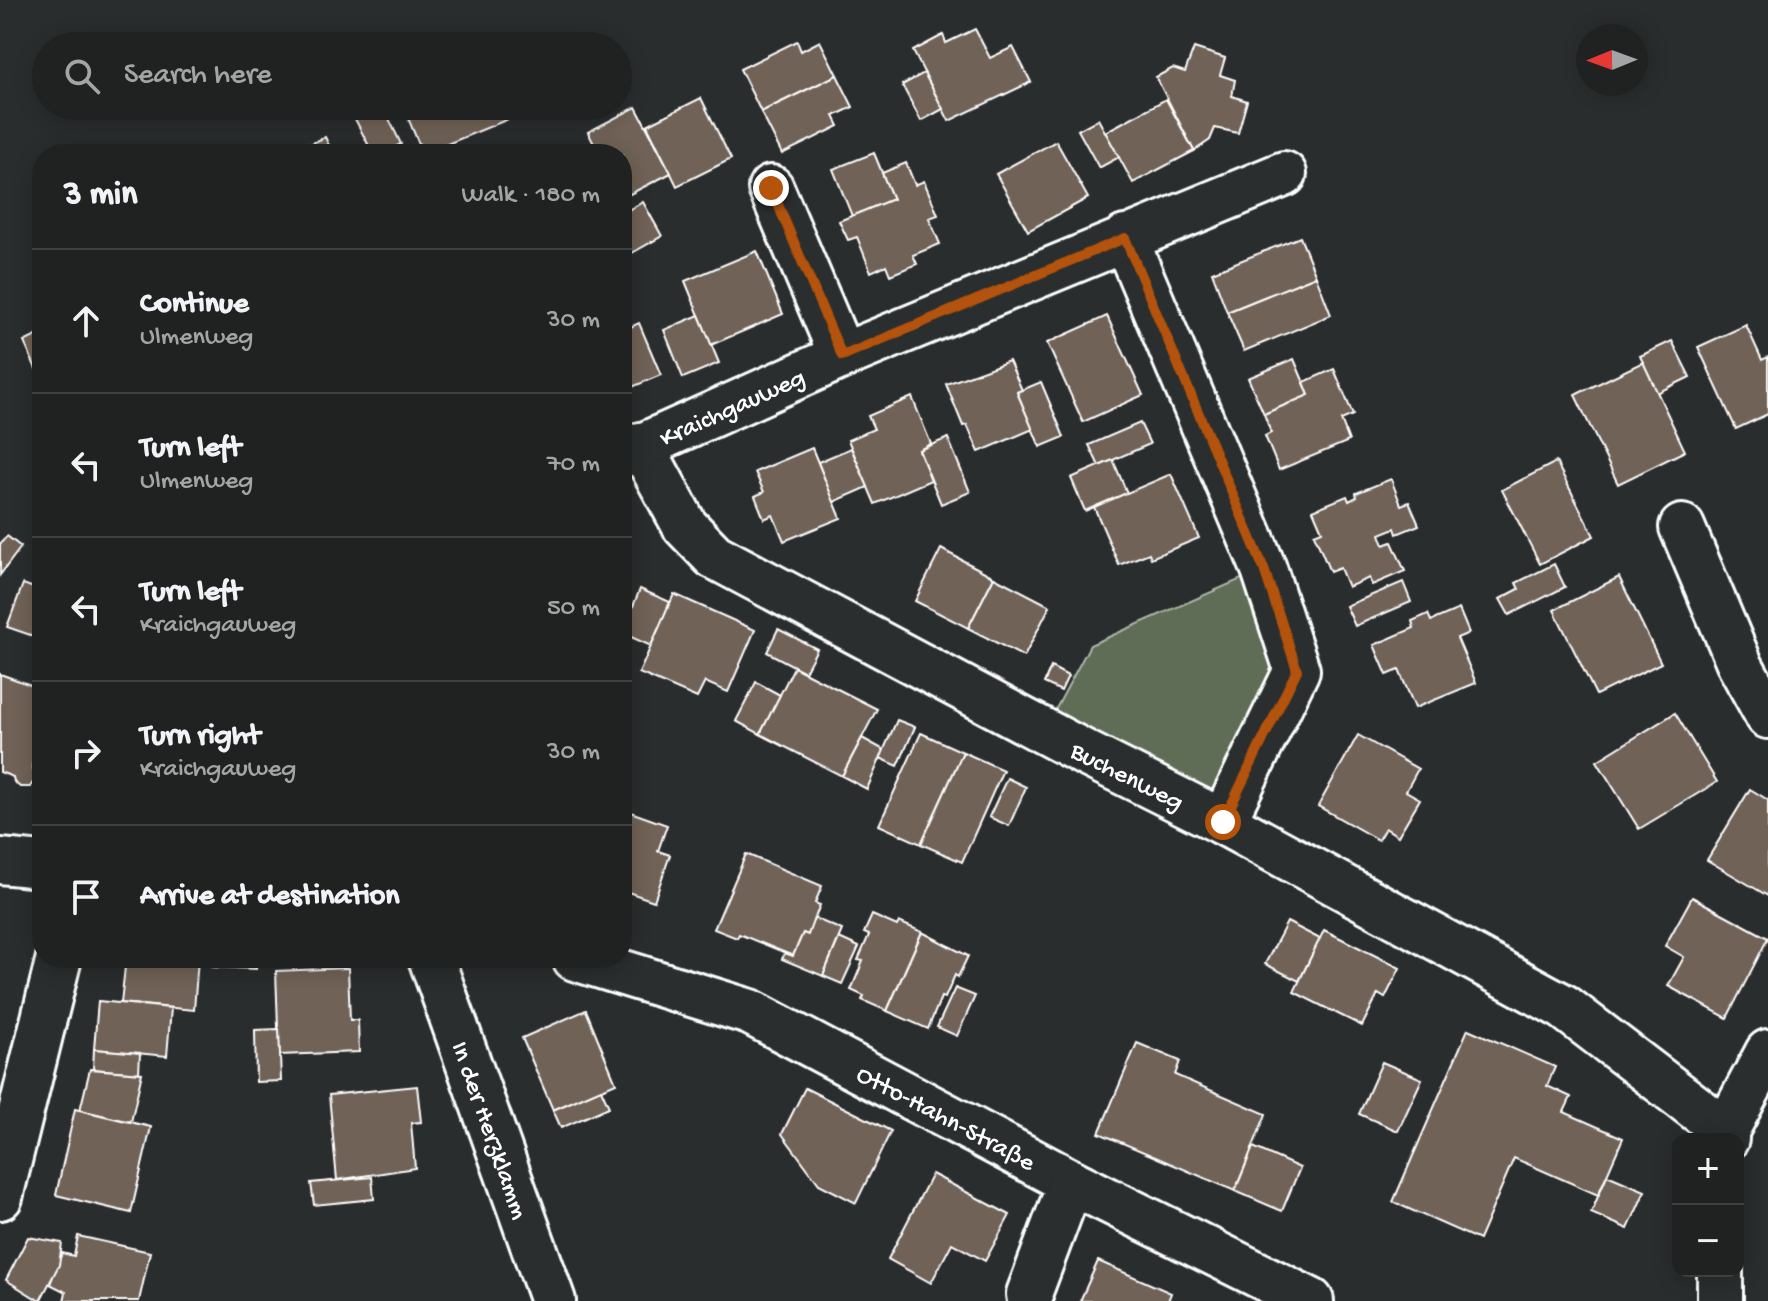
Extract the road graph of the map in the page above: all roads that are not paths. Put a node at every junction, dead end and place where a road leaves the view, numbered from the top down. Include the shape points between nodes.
1 (1284, 174) dead end
2 (771, 188) dead end
3 (1125, 238) junction
4 (842, 356) junction
5 (632, 450) edge
6 (1682, 527) dead end
7 (1768, 716) edge
8 (1223, 822) junction
9 (0, 861) edge
10 (32, 864) edge
11 (57, 968) edge
12 (435, 968) edge
13 (607, 968) edge
14 (1768, 1052) edge
15 (1723, 1133) edge
16 (1727, 1133) edge
17 (1071, 1182) junction
18 (0, 1197) edge
19 (1720, 1277) edge
20 (553, 1301) edge
21 (1030, 1301) edge
22 (1311, 1301) edge
23 (1720, 1301) edge

1 - 3 street, Kraichgauweg
2 - 4 street
3 - 4 street, Kraichgauweg
3 - 8 street via 1264,569 1297,670
4 - 5 street, Kraichgauweg
5 - 8 street, Buchenweg via 685,526 714,556
6 - 7 street via 1741,667
8 - 15 street, Buchenweg via 1564,1007
9 - 10 street
11 - 18 street
12 - 20 street, In der Herzklamm
13 - 17 street, Otto-Hahn-Straße via 750,1012
14 - 16 street
17 - 21 street
17 - 22 street, Otto-Hahn-Straße
19 - 23 street

